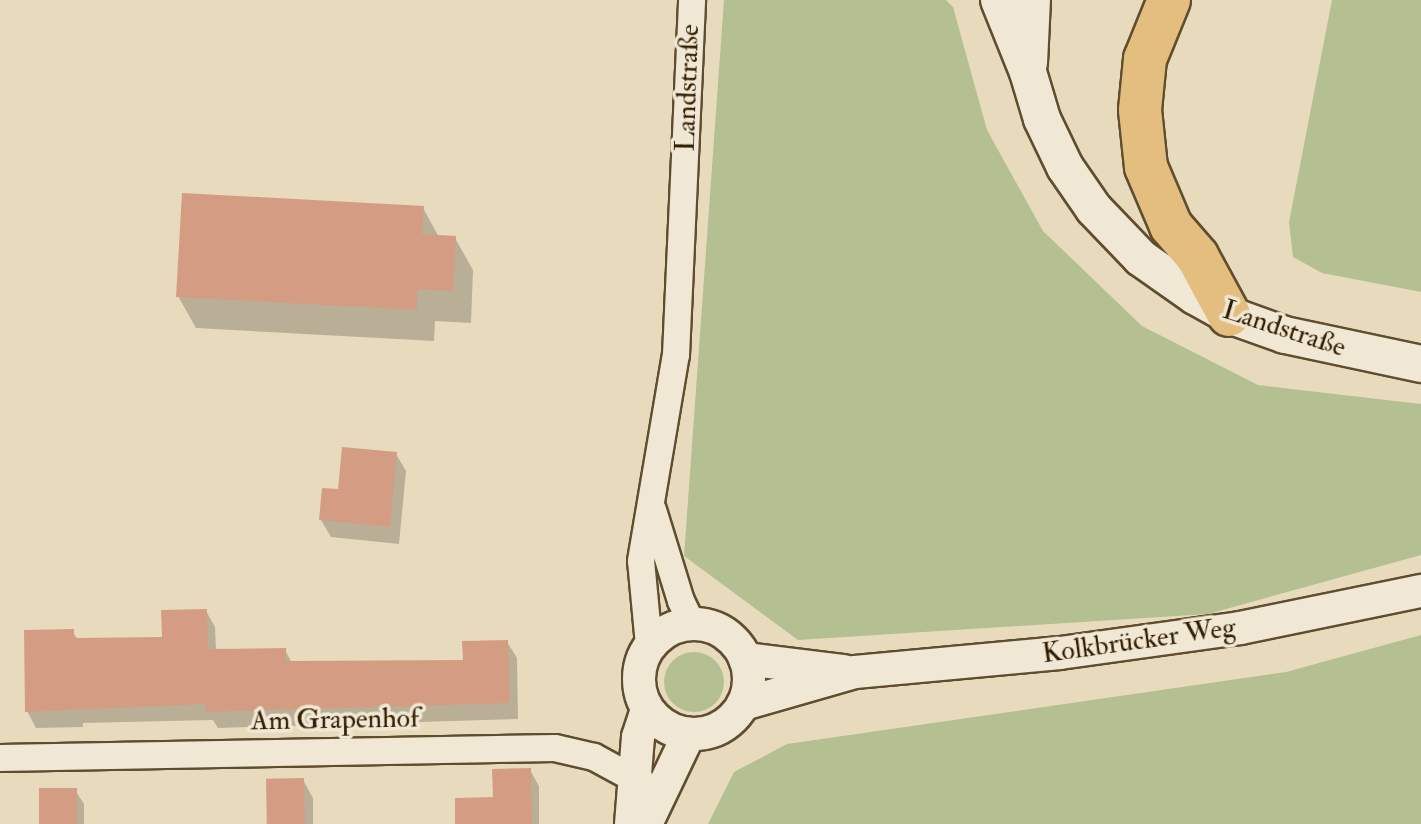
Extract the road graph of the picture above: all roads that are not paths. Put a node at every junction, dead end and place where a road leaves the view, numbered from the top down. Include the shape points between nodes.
1 (692, 0) edge
2 (999, 0) edge
3 (1032, 0) edge
4 (1169, 0) edge
5 (1028, 72) junction
6 (1229, 315) junction
7 (1421, 364) edge
8 (652, 509) junction
9 (1421, 591) edge
10 (692, 624) junction
11 (649, 645) junction
12 (745, 659) junction
13 (855, 672) junction
14 (743, 704) junction
15 (647, 710) junction
16 (689, 734) junction
17 (0, 758) edge
18 (647, 786) junction
19 (631, 824) edge
20 (646, 824) edge

1 - 8 street, Landstraße via 676,355
2 - 5 main road, Landstraße
3 - 5 main road, Landstraße
4 - 6 main road via 1145,59 1140,110 1146,167 1171,226 1197,256
5 - 6 main road, Landstraße via 1042,119 1065,167 1094,209 1141,258
6 - 7 main road, Landstraße via 1285,335
8 - 10 street, Landstraße
8 - 11 street, Landstraße via 641,561
9 - 13 street, Kolkbrücker Weg via 1240,628 1060,653
10 - 11 street via 661,634
10 - 12 street via 725,633
11 - 15 street via 638,677
12 - 13 street, Kolkbrücker Weg
12 - 14 street via 749,674
13 - 14 street, Kolkbrücker Weg
14 - 16 street via 720,728
15 - 16 street via 673,731
15 - 18 street via 638,737
16 - 18 street
17 - 18 street, Am Grapenhof via 555,748 594,757
18 - 19 street
18 - 20 street

